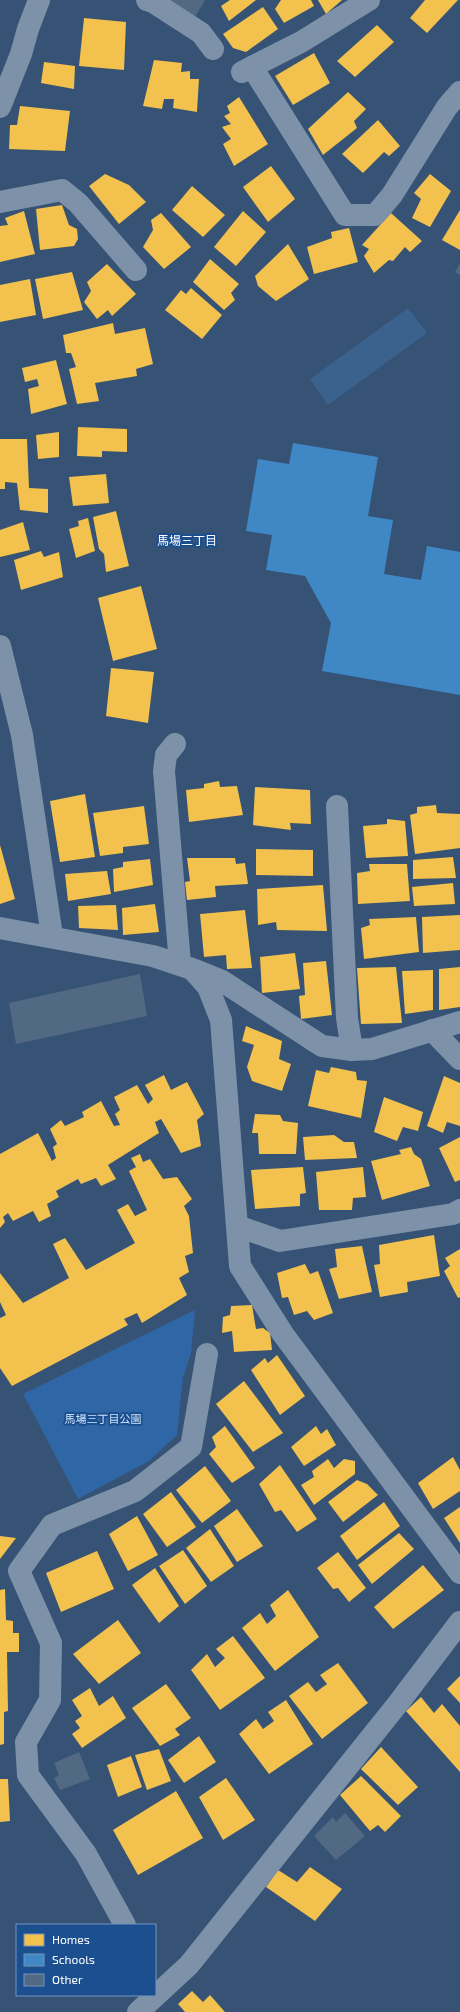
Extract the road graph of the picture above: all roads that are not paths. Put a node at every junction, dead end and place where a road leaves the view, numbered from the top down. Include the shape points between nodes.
1 (39, 0) edge
2 (147, 0) edge
3 (369, 0) edge
4 (213, 49) dead end
5 (460, 92) edge
6 (0, 107) edge
7 (0, 202) edge
8 (136, 270) dead end
9 (0, 646) edge
10 (175, 744) dead end
11 (337, 806) dead end
12 (0, 928) edge
13 (52, 936) junction
14 (186, 967) junction
15 (460, 1022) edge
16 (432, 1030) junction
17 (352, 1050) junction
18 (460, 1059) edge
19 (460, 1210) edge
20 (237, 1226) junction
21 (207, 1354) dead end
22 (460, 1573) edge
23 (460, 1622) edge
24 (124, 1924) edge
25 (158, 1985) edge
26 (150, 1996) edge
27 (138, 2012) edge

1 - 6 street
2 - 4 street via 201,34
3 - 5 street via 302,42 247,70 345,215 375,215 392,196 447,107
7 - 8 street via 62,190 78,203
9 - 13 street via 22,735
10 - 14 street via 166,755 164,771
11 - 17 street via 347,1018
12 - 13 street
13 - 14 street via 153,956
14 - 17 street via 222,981 322,1046
14 - 20 street via 208,987 221,1020
15 - 16 street
16 - 17 street via 372,1049
16 - 18 street
19 - 20 street via 453,1214 280,1241
20 - 22 street via 240,1266 283,1334
21 - 24 street via 191,1447 135,1491 52,1525 18,1571 51,1643 50,1700 26,1742 28,1775 86,1854
23 - 25 street via 190,1965
26 - 27 street

